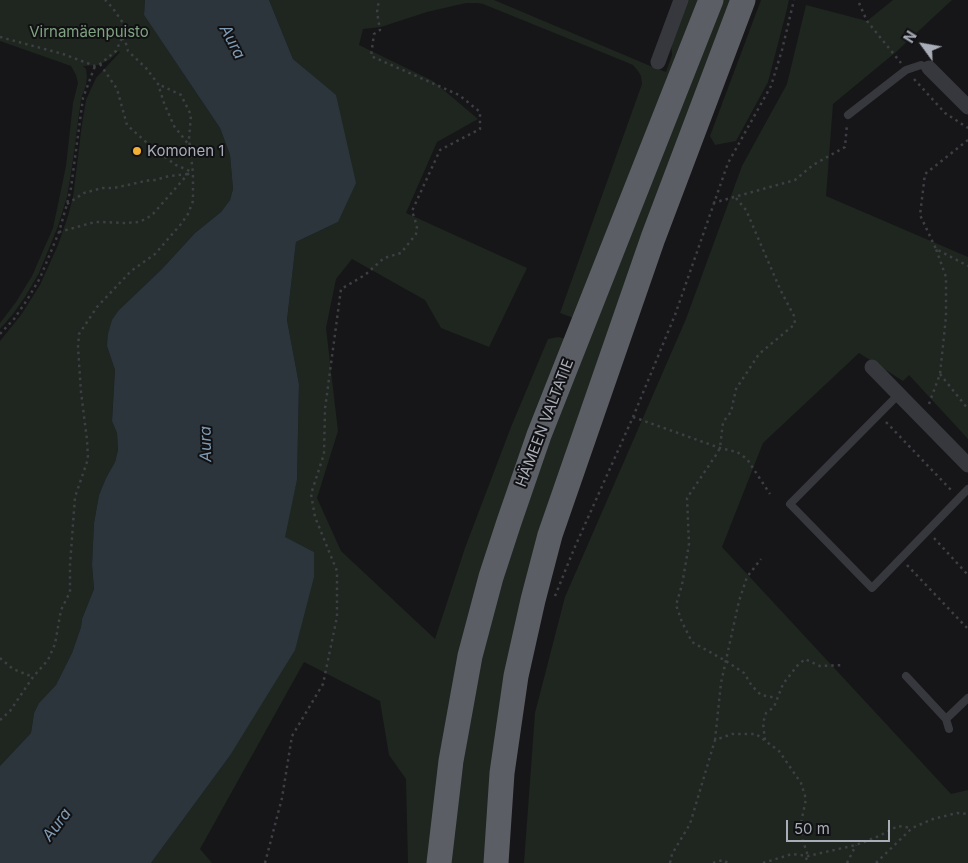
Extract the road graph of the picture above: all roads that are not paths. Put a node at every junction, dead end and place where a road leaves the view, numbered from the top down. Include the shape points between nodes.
1 (681, 0) edge
2 (711, 0) edge
3 (743, 0) edge
4 (658, 62) dead end
5 (929, 68) joint
6 (968, 107) edge
7 (848, 114) road end
8 (872, 367) dead end
9 (899, 394) junction
10 (968, 465) edge
11 (968, 489) edge
12 (906, 676) dead end
13 (968, 698) edge
14 (946, 719) junction
15 (949, 729) dead end
16 (440, 863) edge
17 (496, 863) edge

1 - 4 street
2 - 16 highway, HÄMEEN VALTATIE via 539,435 491,577 470,656 450,761
3 - 17 highway via 653,238 550,535 516,676 502,773
5 - 6 street
5 - 7 lane via 921,65 906,70
8 - 9 street
9 - 10 street
9 - 11 lane via 790,504 872,588
12 - 14 lane
13 - 14 lane
14 - 15 lane

